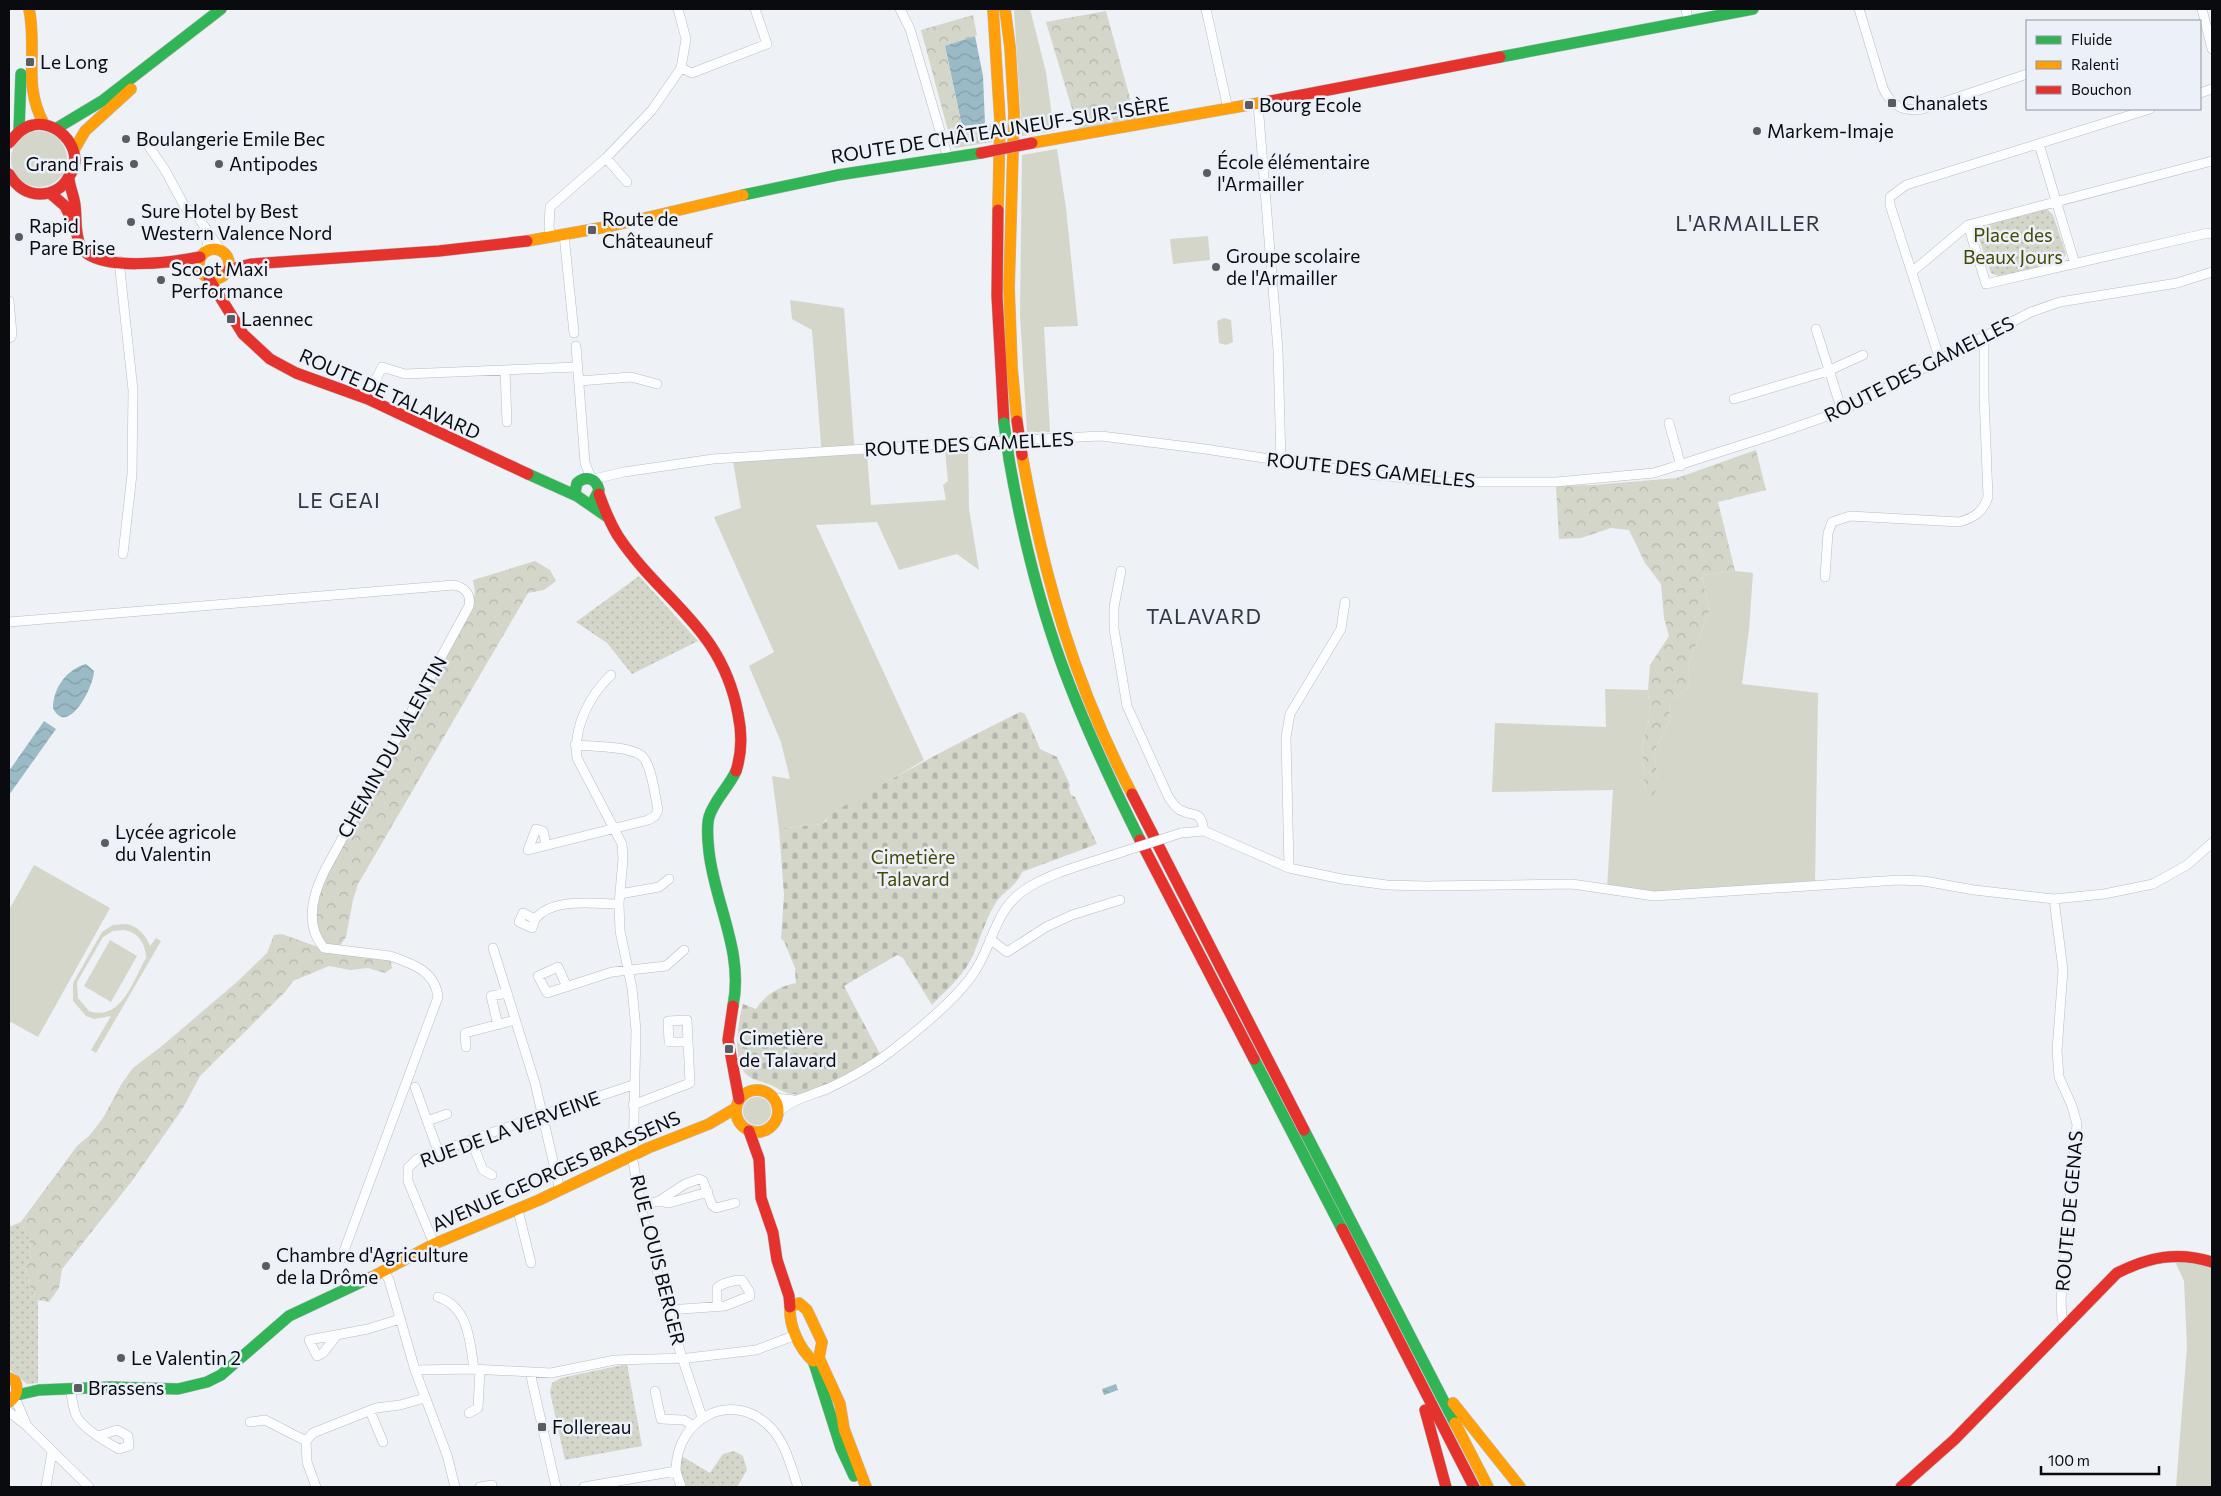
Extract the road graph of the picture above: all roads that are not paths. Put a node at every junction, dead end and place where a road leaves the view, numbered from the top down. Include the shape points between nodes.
1 (221, 9) edge
2 (678, 9) edge
3 (756, 9) edge
4 (900, 9) edge
5 (993, 9) edge
6 (1005, 9) edge
7 (1206, 9) edge
8 (1753, 9) edge
9 (1859, 9) edge
10 (2202, 9) edge
11 (29, 11) edge
12 (1687, 15) edge
13 (2202, 23) edge
14 (190, 35) junction
15 (2212, 49) edge
16 (681, 68) junction
17 (2026, 74) edge
18 (1258, 104) junction
19 (1228, 109) junction
20 (2147, 110) edge
21 (44, 124) junction
22 (57, 128) junction
23 (19, 131) junction
24 (141, 135) dead end
25 (9, 143) edge
26 (2039, 144) junction
27 (74, 150) junction
28 (606, 158) junction
29 (948, 158) junction
30 (2212, 161) edge
31 (9, 174) edge
32 (69, 179) junction
33 (627, 182) dead end
34 (23, 190) junction
35 (50, 193) junction
36 (9, 197) edge
37 (2056, 202) junction
38 (1968, 225) junction
39 (77, 231) junction
40 (2212, 234) edge
41 (564, 235) junction
42 (209, 236) junction
43 (550, 237) junction
44 (203, 253) junction
45 (224, 253) junction
46 (119, 261) junction
47 (172, 263) junction
48 (250, 264) junction
49 (2075, 264) junction
50 (200, 270) junction
51 (1913, 271) junction
52 (2212, 272) edge
53 (226, 273) junction
54 (209, 279) junction
55 (9, 302) edge
56 (228, 312) junction
57 (1816, 329) dead end
58 (574, 333) dead end
59 (1984, 337) junction
60 (9, 338) edge
61 (576, 346) dead end
62 (1863, 355) dead end
63 (1940, 360) junction
64 (578, 367) junction
65 (505, 370) junction
66 (1828, 371) junction
67 (579, 381) junction
68 (658, 384) dead end
69 (367, 399) junction
70 (1734, 399) dead end
71 (1842, 411) junction
72 (507, 422) dead end
73 (1669, 422) dead end
74 (1281, 461) junction
75 (1681, 466) junction
76 (614, 475) junction
77 (586, 480) junction
78 (554, 486) junction
79 (599, 492) junction
80 (582, 499) junction
81 (606, 516) junction
82 (122, 554) dead end
83 (1121, 571) dead end
84 (1825, 577) dead end
85 (1345, 602) dead end
86 (9, 622) edge
87 (611, 675) dead end
88 (575, 745) junction
89 (615, 829) junction
90 (1204, 831) junction
91 (2212, 843) edge
92 (546, 844) dead end
93 (1288, 868) junction
94 (669, 879) dead end
95 (620, 894) junction
96 (2054, 899) junction
97 (1120, 900) dead end
98 (619, 904) junction
99 (535, 919) dead end
100 (990, 939) junction
101 (493, 948) dead end
102 (684, 950) dead end
103 (628, 970) junction
104 (567, 987) dead end
105 (507, 992) junction
106 (516, 1020) junction
107 (498, 1025) junction
108 (688, 1042) dead end
109 (466, 1047) dead end
110 (732, 1065) junction
111 (633, 1085) junction
112 (415, 1087) dead end
113 (753, 1090) junction
114 (774, 1098) junction
115 (794, 1100) junction
116 (738, 1104) junction
117 (633, 1105) junction
118 (778, 1112) junction
119 (447, 1114) dead end
120 (542, 1115) junction
121 (427, 1121) junction
122 (739, 1123) junction
123 (709, 1124) junction
124 (767, 1130) junction
125 (749, 1131) junction
126 (471, 1140) junction
127 (438, 1152) junction
128 (633, 1155) junction
129 (759, 1159) junction
130 (492, 1175) dead end
131 (560, 1191) junction
132 (708, 1192) junction
133 (659, 1201) junction
134 (735, 1203) dead end
135 (641, 1206) junction
136 (518, 1210) junction
137 (434, 1244) junction
138 (341, 1259) dead end
139 (2212, 1262) edge
140 (531, 1263) dead end
141 (384, 1271) junction
142 (438, 1297) dead end
143 (795, 1305) junction
144 (717, 1306) dead end
145 (668, 1310) junction
146 (400, 1319) junction
147 (2066, 1319) junction
148 (337, 1335) dead end
149 (796, 1335) junction
150 (683, 1358) junction
151 (816, 1359) junction
152 (1410, 1363) junction
153 (415, 1370) junction
154 (477, 1370) junction
155 (530, 1372) junction
156 (1430, 1374) junction
157 (70, 1389) junction
158 (655, 1391) dead end
159 (13, 1392) edge
160 (425, 1398) junction
161 (370, 1411) junction
162 (469, 1413) dead end
163 (702, 1416) junction
164 (14, 1417) edge
165 (250, 1422) dead end
166 (692, 1425) junction
167 (98, 1436) dead end
168 (306, 1440) junction
169 (383, 1442) dead end
170 (52, 1452) junction
171 (676, 1471) junction
172 (492, 1485) dead end
173 (46, 1487) edge
174 (89, 1487) edge
175 (316, 1487) edge
176 (456, 1487) edge
177 (480, 1487) edge
178 (556, 1487) edge
179 (584, 1487) edge
180 (681, 1487) edge
181 (798, 1487) edge
182 (859, 1487) edge
183 (866, 1487) edge
184 (1446, 1487) edge
185 (1474, 1487) edge
186 (1488, 1487) edge
187 (1520, 1487) edge
188 (1900, 1487) edge

1 - 14 main road
2 - 16 street via 686,39
3 - 16 street via 767,44 692,73
4 - 29 street via 910,29
5 - 152 main road, bridge via 1000,121 997,296 1004,423 1017,505 1041,603 1088,731
6 - 156 main road, bridge via 1014,113 1009,288 1012,368 1022,455 1052,597 1072,657 1123,776
7 - 19 street
8 - 12 main road, ROUTE DE CHÂTEAUNEUF-SUR-ISÈRE
9 - 17 street via 1883,88 1899,108 1923,109
10 - 13 street
11 - 21 main road via 33,39 30,92 32,103
11 - 23 main road via 22,55
12 - 18 main road, ROUTE DE CHÂTEAUNEUF-SUR-ISÈRE
13 - 15 street
14 - 22 main road via 102,101
14 - 27 main road via 90,126
16 - 28 street via 652,110
18 - 19 main road, ROUTE DE CHÂTEAUNEUF-SUR-ISÈRE
18 - 74 street via 1278,350
19 - 29 main road, ROUTE DE CHÂTEAUNEUF-SUR-ISÈRE, bridge
20 - 26 street
21 - 22 main road
21 - 23 main road via 30,125
22 - 27 main road
23 - 25 main road
24 - 42 street via 185,207 198,218
26 - 37 street
26 - 51 street via 1906,185 1890,197
27 - 32 main road via 74,165
28 - 33 street
28 - 43 street via 550,207
29 - 41 main road, ROUTE DE CHÂTEAUNEUF-SUR-ISÈRE via 790,184
30 - 37 street
31 - 34 main road
32 - 35 main road
32 - 39 main road
34 - 35 main road
34 - 36 main road
35 - 39 main road via 65,206
37 - 38 street
37 - 49 street
38 - 49 street via 1986,284
38 - 51 street
39 - 46 main road via 86,254 98,260
40 - 49 street
41 - 43 main road, ROUTE DE CHÂTEAUNEUF-SUR-ISÈRE
41 - 58 street
42 - 44 street
42 - 45 street
43 - 48 main road, ROUTE DE CHÂTEAUNEUF-SUR-ISÈRE via 480,246
44 - 45 main road
44 - 47 main road
44 - 50 main road
45 - 48 main road, ROUTE DE CHÂTEAUNEUF-SUR-ISÈRE
45 - 53 main road
46 - 47 main road
46 - 82 street via 133,390 132,474
47 - 50 main road
48 - 53 main road, ROUTE DE CHÂTEAUNEUF-SUR-ISÈRE
50 - 54 main road
51 - 63 street
52 - 59 street, ROUTE DES GAMELLES via 2177,283 2060,302 2031,312
53 - 54 main road
53 - 56 main road, ROUTE DE TALAVARD
54 - 56 main road, ROUTE DE TALAVARD
55 - 60 street via 12,334
56 - 69 main road, ROUTE DE TALAVARD via 242,333 267,357
57 - 66 street
59 - 63 street, ROUTE DES GAMELLES
59 - 84 street via 1988,497 1985,506 1980,513 1959,522 1850,516 1832,522 1828,533
61 - 64 street
62 - 66 street
63 - 71 street, ROUTE DES GAMELLES
64 - 65 street
64 - 67 street
65 - 69 street via 405,374 382,367
65 - 72 street
66 - 70 street
66 - 71 street
67 - 68 street via 631,378
67 - 77 street
69 - 78 main road, ROUTE DE TALAVARD
71 - 75 street, ROUTE DES GAMELLES
73 - 75 street
74 - 75 street, ROUTE DES GAMELLES via 1444,482 1522,483 1583,481 1654,473
74 - 76 street, ROUTE DES GAMELLES via 1101,436 713,459
76 - 77 street, ROUTE DES GAMELLES
76 - 79 street
77 - 78 main road
77 - 79 main road
77 - 80 main road via 575,492
78 - 80 main road, ROUTE DE TALAVARD
79 - 80 main road via 592,501
79 - 81 main road
80 - 81 main road, ROUTE DE TALAVARD
81 - 110 main road via 632,556 706,637 720,661 735,700 740,725 737,769 710,813 707,830 711,876 736,971 736,995 728,1030
83 - 90 street via 1114,607 1114,629 1127,706 1169,798 1180,810 1197,813
85 - 93 street via 1341,629 1290,714 1286,737
86 - 138 street, CHEMIN DU VALENTIN via 454,585 468,592 469,606 316,888 312,920 317,939 324,948 400,960 428,974 434,980 438,997
87 - 88 street, RUE LOUIS BERGER via 595,691
88 - 89 street, RUE LOUIS BERGER via 576,758 586,780
88 - 89 street via 635,753 643,756 648,766 658,810 655,816
89 - 92 street
89 - 95 street, RUE LOUIS BERGER via 622,844
90 - 93 street
90 - 100 street, bridge via 1181,833 1038,882 1008,904
91 - 96 street via 2188,865 2153,884 2104,894
93 - 96 street via 1387,885 1572,884 1654,896 1899,880
94 - 95 street via 659,887
95 - 98 street, RUE LOUIS BERGER
96 - 147 street, ROUTE DE GENAS via 2063,970 2057,1051 2059,1077 2077,1124 2061,1300
97 - 100 street via 1072,915 1007,952
98 - 99 street via 568,904 542,910
98 - 103 street, RUE LOUIS BERGER via 620,931
100 - 115 street via 971,978 890,1052 844,1081
101 - 105 street
102 - 103 street via 666,966
103 - 104 street
103 - 111 street, RUE LOUIS BERGER via 636,1030
105 - 106 street
105 - 107 street via 492,996
106 - 107 street
106 - 120 street
107 - 109 street via 465,1033
108 - 117 street via 690,1083
110 - 113 main road
110 - 116 main road
111 - 117 street, RUE LOUIS BERGER
111 - 120 street, RUE DE LA VERVEINE
112 - 121 street
113 - 114 main road via 767,1092
113 - 116 main road
114 - 115 street
114 - 118 main road
115 - 118 street
116 - 122 main road
116 - 123 main road, AVENUE GEORGES BRASSENS
117 - 128 street, RUE LOUIS BERGER
118 - 124 main road via 775,1123
119 - 121 street
120 - 126 street, RUE DE LA VERVEINE
120 - 131 street
121 - 127 street
122 - 123 main road, AVENUE GEORGES BRASSENS
122 - 125 main road
123 - 128 main road, AVENUE GEORGES BRASSENS
124 - 125 main road
124 - 129 main road
125 - 129 main road
126 - 127 street, RUE DE LA VERVEINE
126 - 130 street via 483,1170
127 - 137 street, RUE DE LA VERVEINE via 417,1159 408,1168 408,1181
128 - 131 main road, AVENUE GEORGES BRASSENS
128 - 135 street, RUE LOUIS BERGER
129 - 143 main road via 761,1184 781,1233
131 - 136 main road, AVENUE GEORGES BRASSENS
132 - 133 street via 669,1203
132 - 133 street via 699,1179
132 - 134 street via 716,1208
133 - 135 street
135 - 145 street, RUE LOUIS BERGER via 644,1222 656,1243 655,1263
136 - 137 main road, AVENUE GEORGES BRASSENS
136 - 140 street
137 - 141 main road, AVENUE GEORGES BRASSENS
139 - 147 main road via 2171,1253 2140,1260 2117,1273
141 - 146 street
141 - 157 main road, AVENUE GEORGES BRASSENS via 289,1316 221,1375 207,1382 178,1389
142 - 154 street via 451,1303 463,1319
143 - 149 main road via 789,1318
143 - 151 main road via 807,1310 822,1342
144 - 145 street
145 - 150 street, RUE LOUIS BERGER
146 - 148 street
146 - 153 street
147 - 188 main road via 1954,1440
149 - 150 street via 756,1350
149 - 151 main road via 804,1353
150 - 155 street via 615,1360 551,1373
150 - 163 street, RUE LOUIS BERGER
151 - 182 main road via 836,1436
151 - 183 main road via 840,1404 844,1429
152 - 184 main road
152 - 185 main road
153 - 154 street
153 - 160 street
154 - 155 street
154 - 162 street via 478,1408
155 - 178 street
156 - 186 main road
156 - 187 main road
157 - 159 main road, AVENUE GEORGES BRASSENS
157 - 167 street via 77,1416
158 - 166 street via 660,1419 684,1420
159 - 164 street
160 - 161 street
160 - 176 street
161 - 168 street via 313,1433
161 - 169 street
163 - 166 street
163 - 181 street via 734,1409 748,1412 764,1422 780,1438
164 - 170 street
165 - 168 street via 265,1420
166 - 171 street via 678,1454
168 - 175 street via 307,1462
170 - 173 street
170 - 174 street
171 - 179 street
171 - 180 street
172 - 177 street

